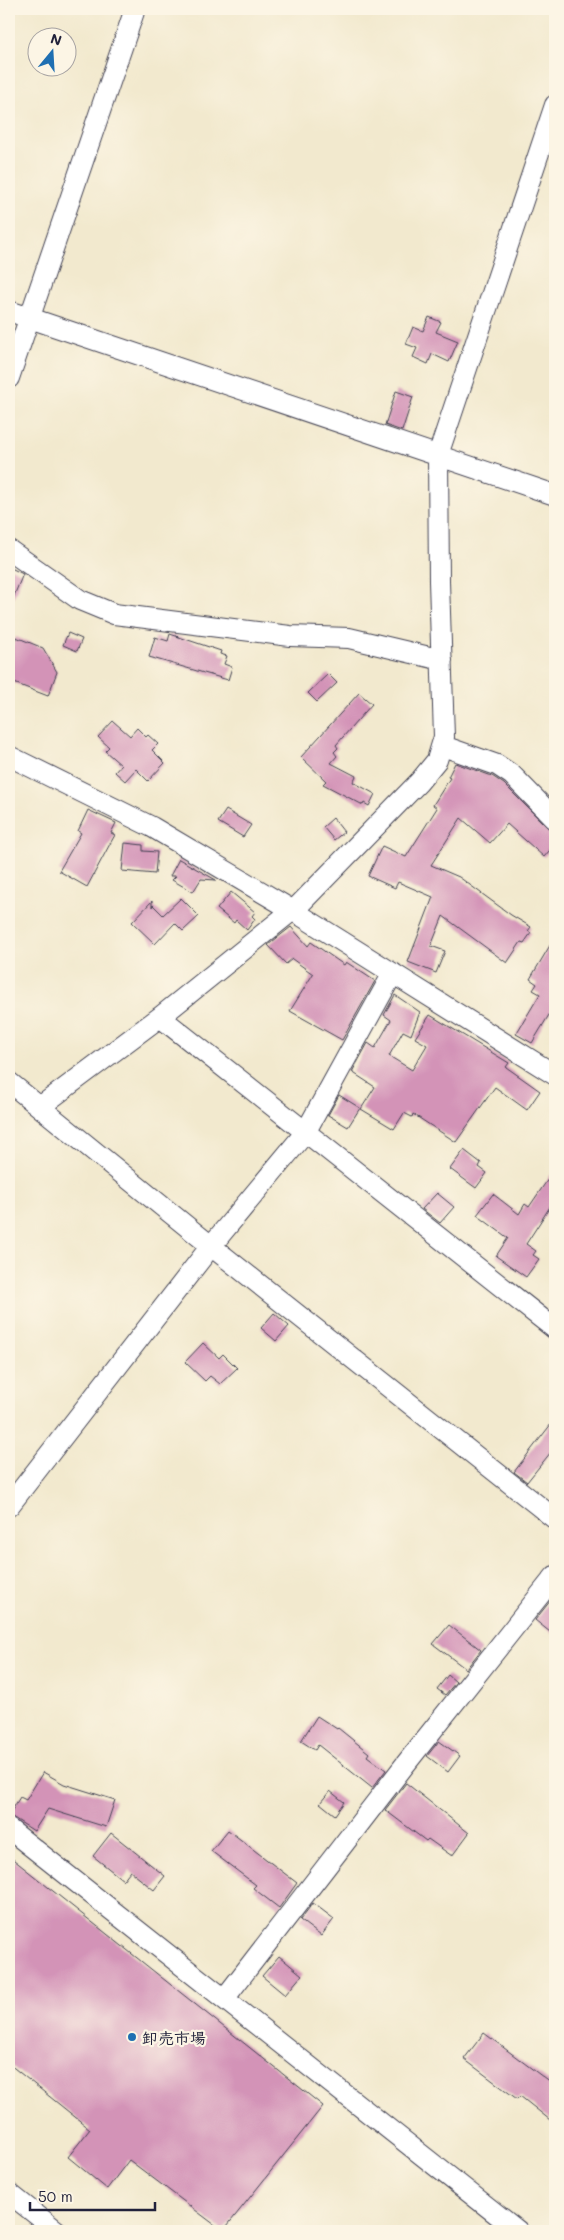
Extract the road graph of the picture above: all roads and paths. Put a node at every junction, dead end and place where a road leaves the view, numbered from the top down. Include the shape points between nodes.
1 (135, 9) edge
2 (555, 106) edge
3 (9, 311) edge
4 (28, 318) junction
5 (9, 378) edge
6 (438, 455) junction
7 (555, 495) edge
8 (9, 550) edge
9 (442, 660) junction
10 (443, 746) junction
11 (9, 756) edge
12 (555, 819) edge
13 (292, 910) junction
14 (393, 973) junction
15 (160, 1017) junction
16 (555, 1075) edge
17 (9, 1082) edge
18 (41, 1106) junction
19 (305, 1133) junction
20 (211, 1246) junction
21 (555, 1329) edge
22 (9, 1506) edge
23 (555, 1519) edge
24 (555, 1576) edge
25 (9, 1829) edge
26 (224, 1999) junction
27 (9, 2193) edge
28 (56, 2231) edge
29 (518, 2231) edge

1 - 4 street
2 - 6 street
3 - 4 street
4 - 5 street
4 - 6 street
6 - 7 street
6 - 9 street
8 - 9 street via 80,600 114,614 290,636 350,638
9 - 10 street
10 - 12 street via 497,765 512,775
10 - 13 street via 437,760 419,782
11 - 13 street via 152,827
13 - 14 street
13 - 15 street
14 - 16 street
14 - 19 street
15 - 18 street
15 - 19 street
17 - 18 street
18 - 20 street
19 - 20 street
19 - 21 street
20 - 22 street
20 - 23 street
24 - 26 street
25 - 26 street
26 - 29 street
27 - 28 street

